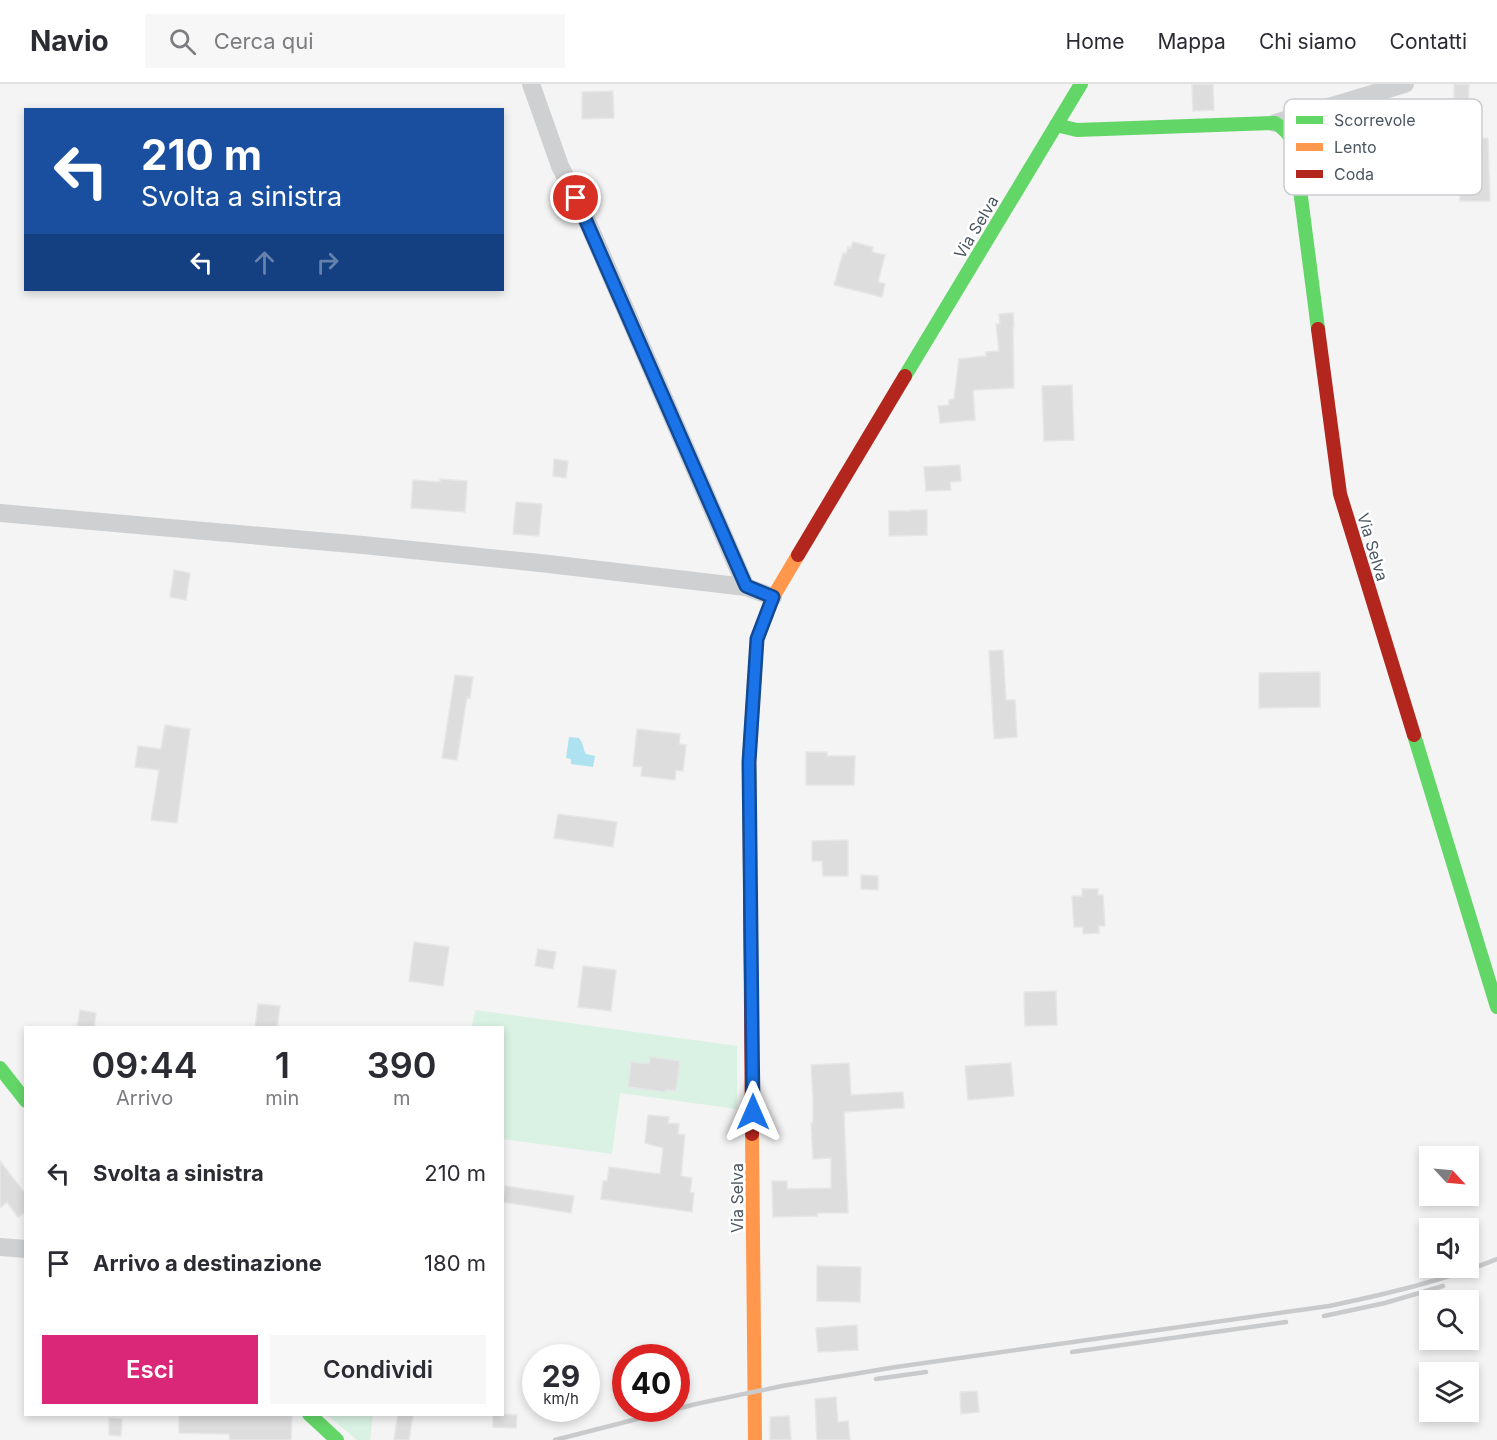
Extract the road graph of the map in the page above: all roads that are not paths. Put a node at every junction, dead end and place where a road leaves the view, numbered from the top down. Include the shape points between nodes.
1 (531, 84) edge
2 (1080, 84) edge
3 (1405, 84) edge
4 (1355, 99) edge
5 (1284, 120) edge
6 (1275, 123) junction
7 (1056, 124) junction
8 (1284, 128) edge
9 (1301, 195) edge
10 (0, 513) edge
11 (746, 586) junction
12 (773, 597) junction
13 (1497, 1007) edge
14 (0, 1068) edge
15 (24, 1098) edge
16 (0, 1247) edge
17 (24, 1250) edge
18 (311, 1416) edge
19 (337, 1440) edge
20 (755, 1440) edge

1 - 11 street via 560,166
2 - 7 street, Via Selva
3 - 4 street
5 - 6 street
6 - 7 street via 1077,130
6 - 8 street, Via Selva
7 - 12 street, Via Selva
9 - 13 street, Via Selva via 1340,494
10 - 11 street via 363,545
11 - 12 street
12 - 20 street, Via Selva via 757,639 749,762
14 - 15 street
16 - 17 street
18 - 19 street

